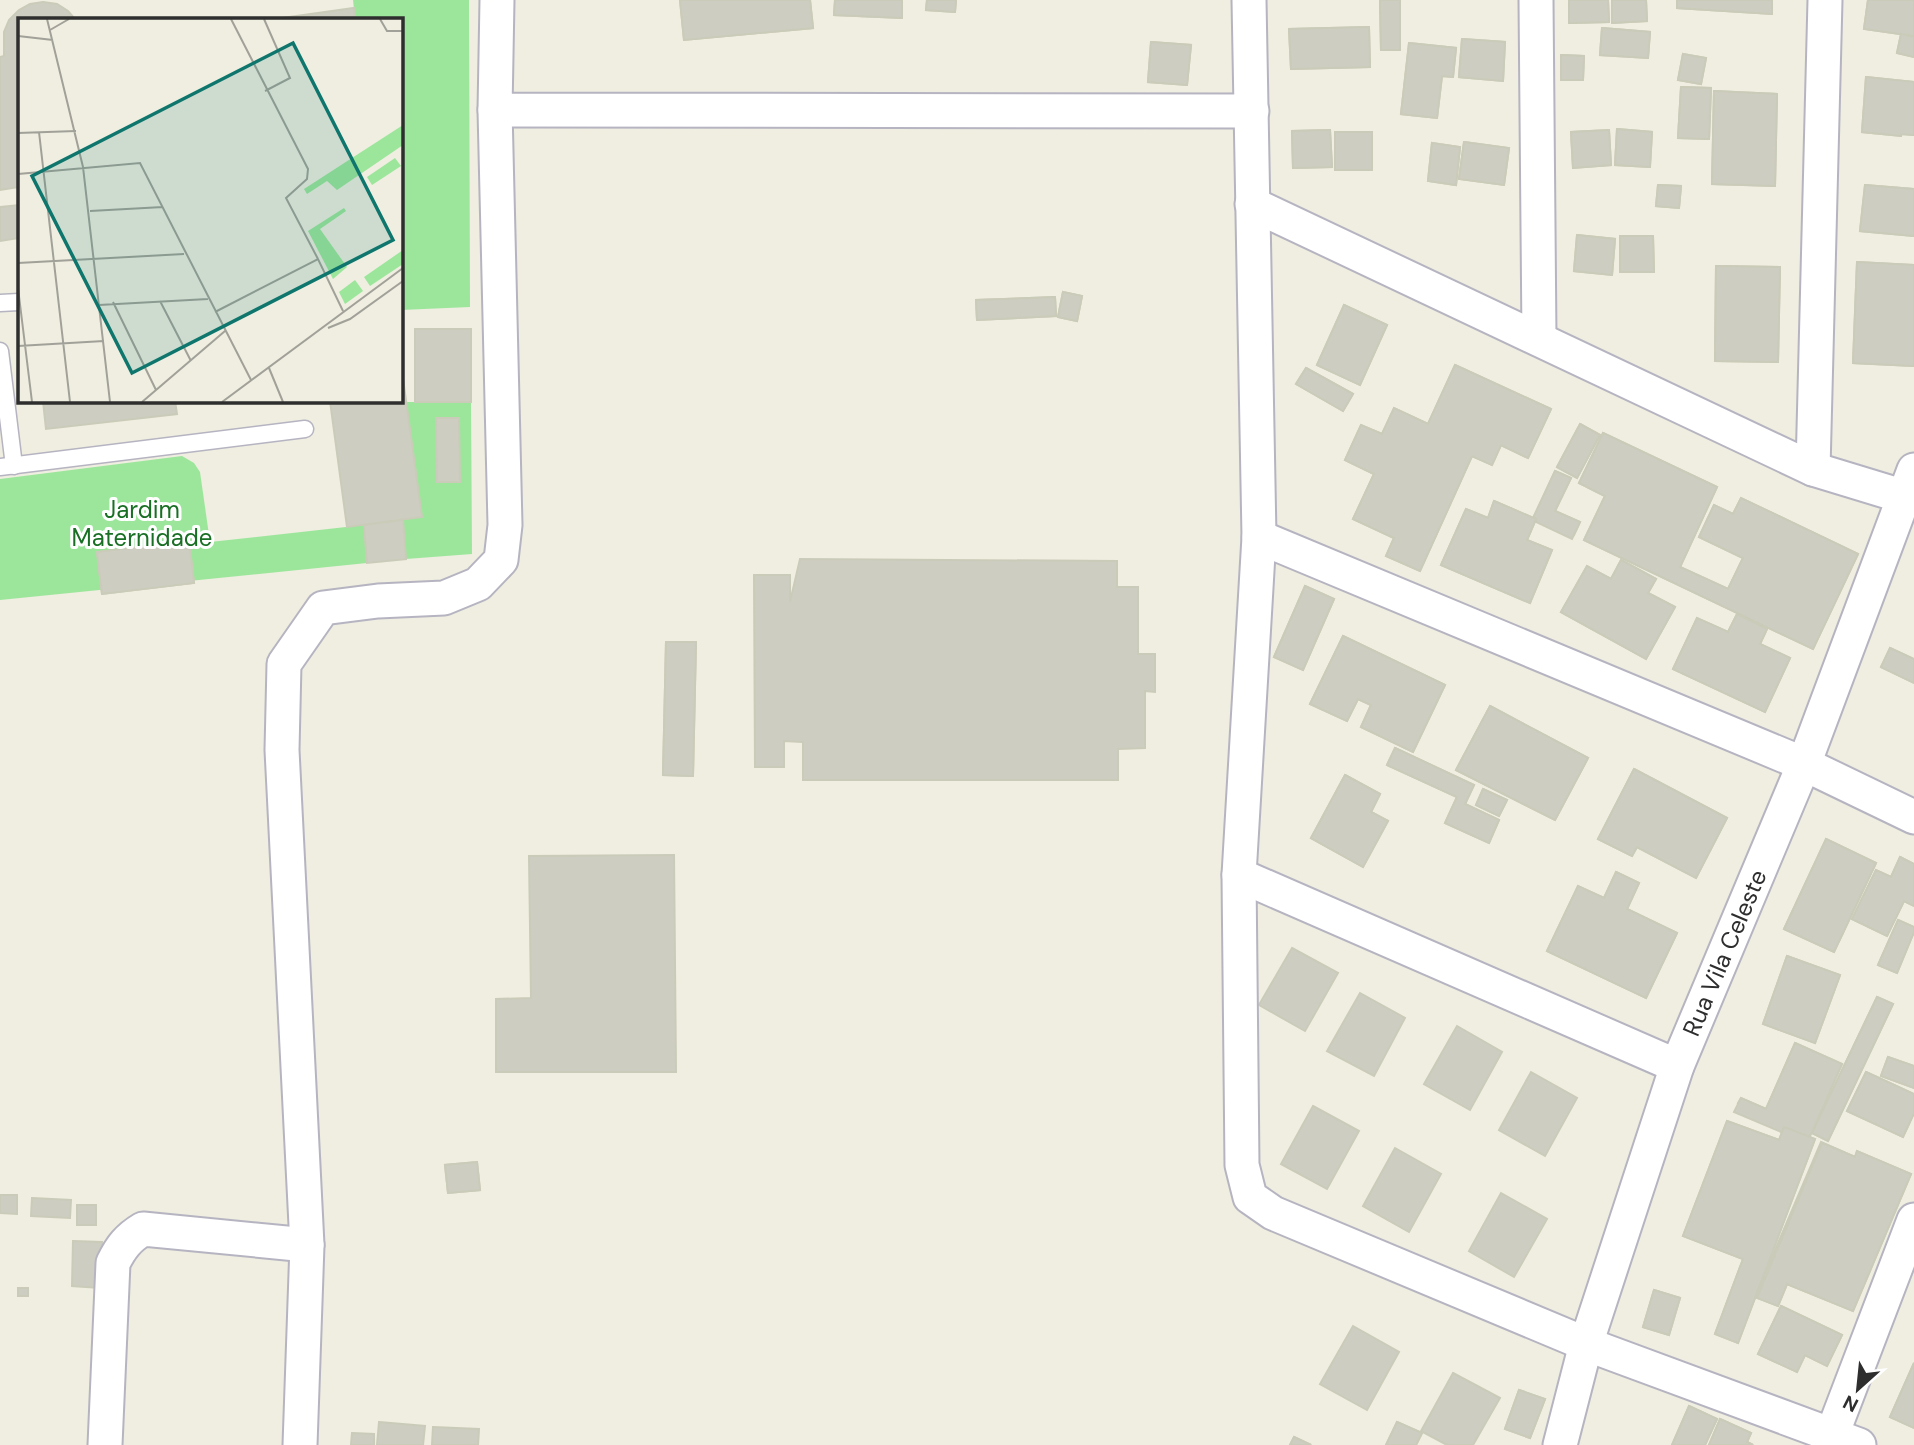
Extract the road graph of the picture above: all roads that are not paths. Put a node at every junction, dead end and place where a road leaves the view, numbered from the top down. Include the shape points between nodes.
1 (497, 0) edge
2 (1250, 0) edge
3 (1536, 0) edge
4 (1825, 0) edge
5 (495, 110) junction
6 (1252, 111) junction
7 (1252, 204) junction
8 (18, 302) edge
9 (0, 303) edge
10 (1539, 339) junction
11 (0, 351) edge
12 (305, 429) dead end
13 (7, 467) edge
14 (1813, 469) junction
15 (1910, 484) edge
16 (1259, 537) junction
17 (1804, 764) junction
18 (1914, 817) edge
19 (1239, 875) junction
20 (1678, 1066) junction
21 (1914, 1220) edge
22 (307, 1245) junction
23 (1586, 1344) junction
24 (1840, 1441) edge
25 (105, 1445) edge
26 (300, 1445) edge
27 (1560, 1445) edge

1 - 5 street
2 - 6 street
3 - 10 street
4 - 14 street
5 - 6 street
5 - 22 street via 505,511 501,560 478,584 444,598 323,608 284,664 282,750
6 - 7 street
7 - 10 street
7 - 16 street
8 - 9 lane
10 - 14 street
11 - 13 lane
12 - 13 lane
14 - 15 street
15 - 17 street, Rua Vila Celeste
16 - 17 street
16 - 19 street
17 - 18 street
17 - 20 street, Rua Vila Celeste
19 - 20 street
19 - 23 street via 1242,1165 1250,1197 1273,1213
20 - 23 street, Rua Vila Celeste
21 - 24 street
22 - 25 street via 143,1229 130,1237 113,1263
22 - 26 street
23 - 24 street
23 - 27 street, Rua Vila Celeste

